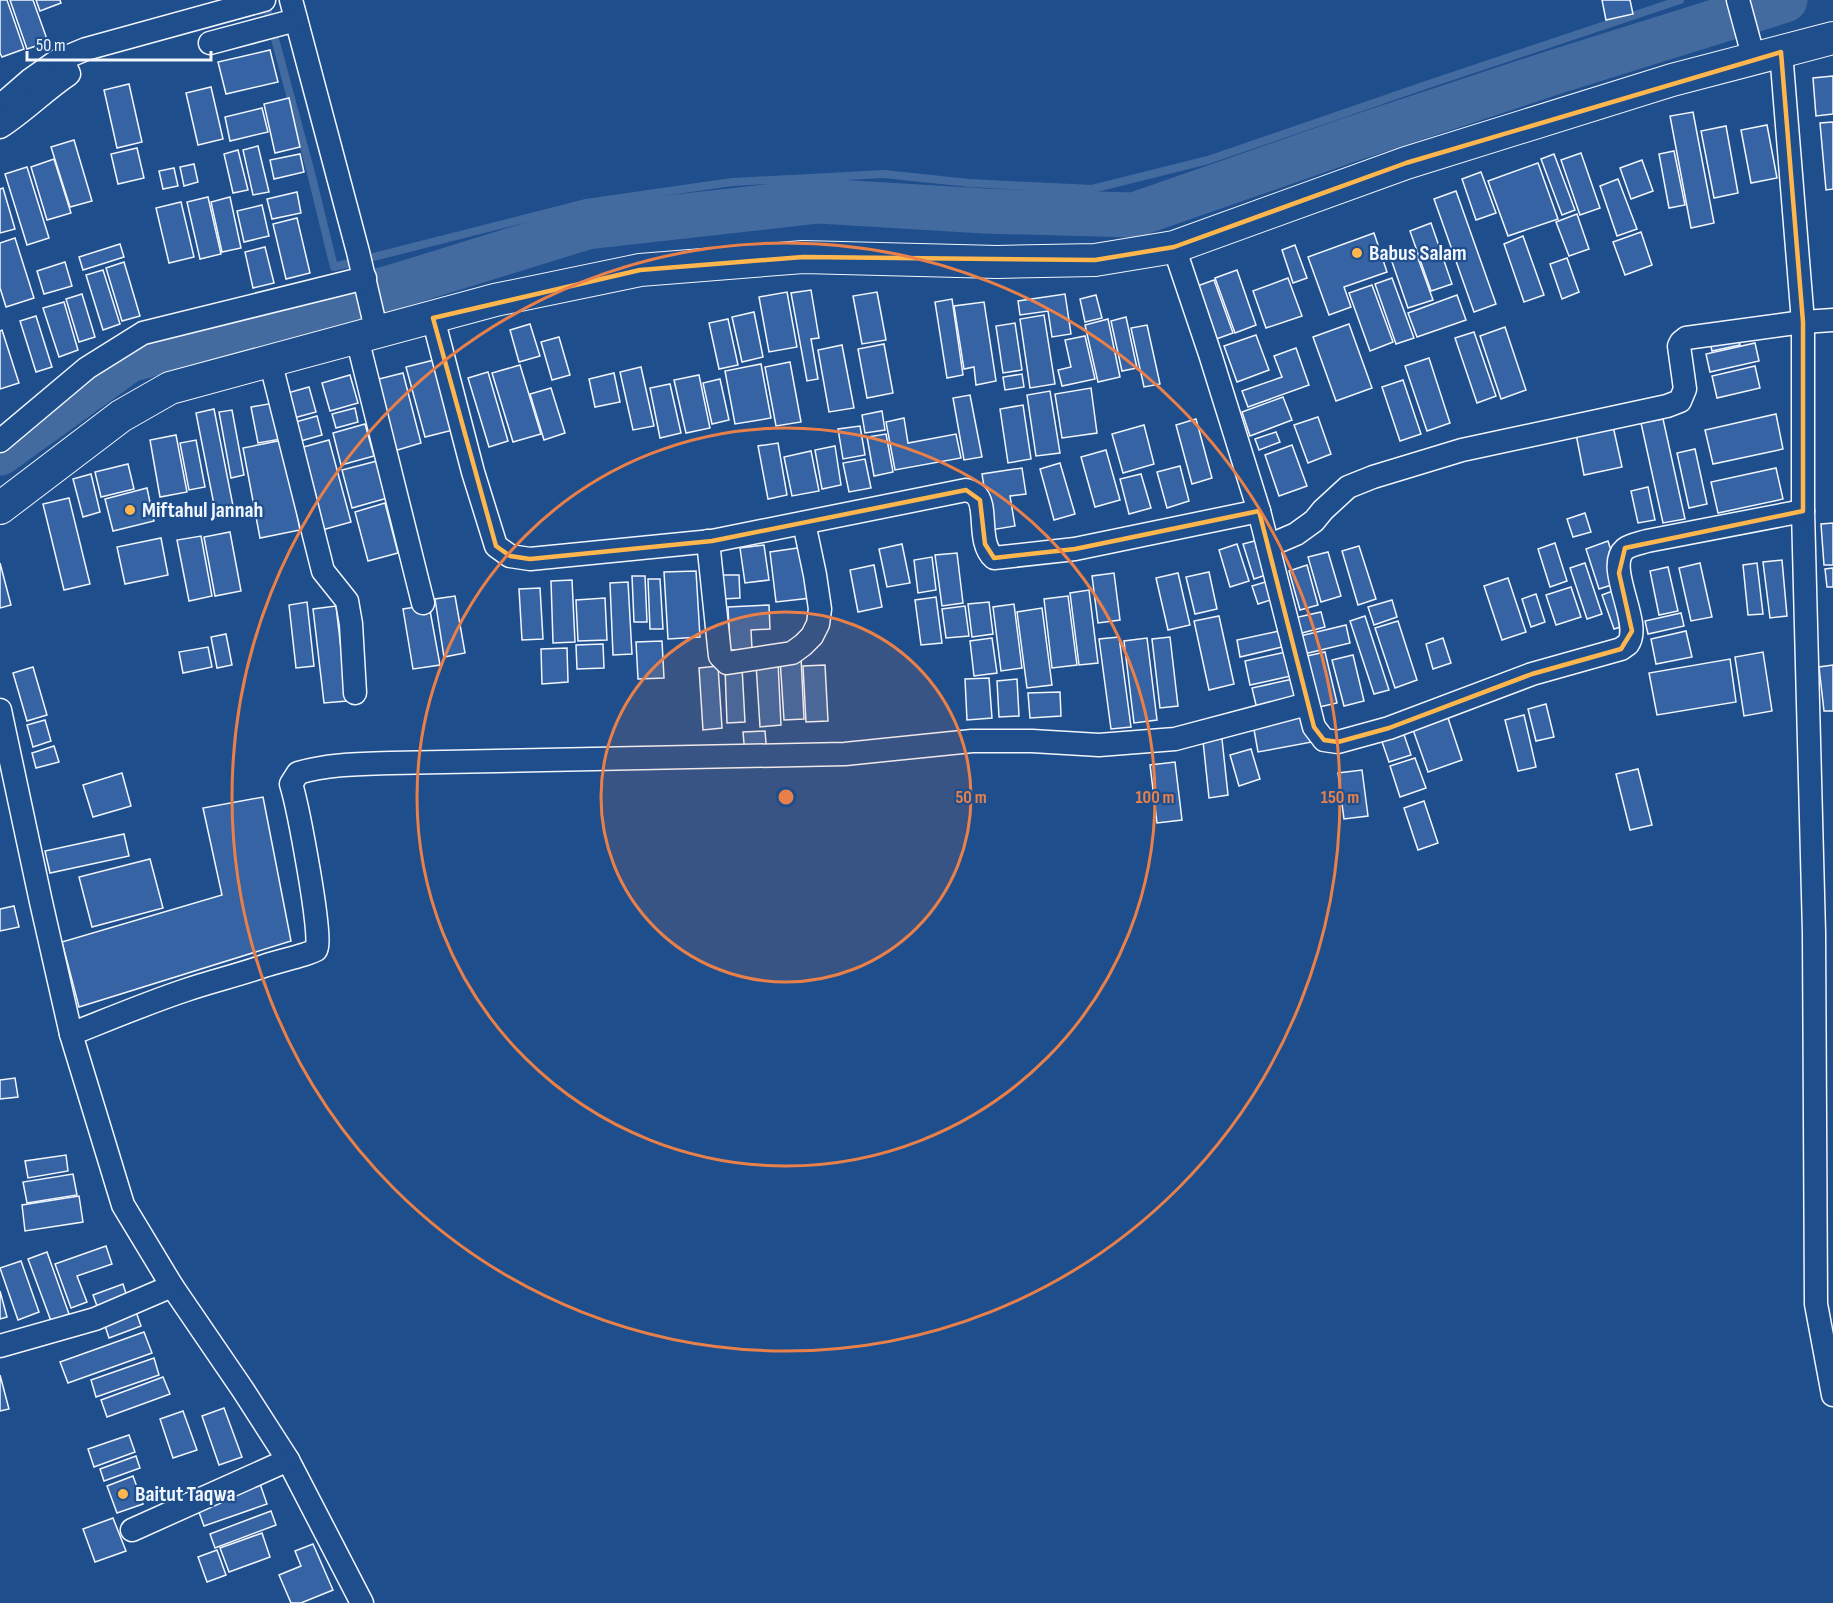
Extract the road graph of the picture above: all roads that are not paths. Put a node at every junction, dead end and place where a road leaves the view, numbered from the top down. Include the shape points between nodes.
1 (259, 2) edge
2 (1738, 4) edge
3 (288, 15) edge
4 (1833, 38) edge
5 (210, 43) dead end
6 (1760, 49) junction
7 (64, 64) junction
8 (0, 106) edge
9 (0, 127) edge
10 (1174, 247) junction
11 (363, 270) junction
12 (433, 318) junction
13 (1833, 320) edge
14 (1803, 322) junction
15 (369, 329) junction
16 (270, 360) junction
17 (0, 439) edge
18 (0, 508) edge
19 (1259, 511) junction
20 (1803, 511) junction
21 (804, 523) junction
22 (708, 541) junction
23 (1268, 546) junction
24 (423, 603) dead end
25 (355, 693) dead end
26 (1307, 704) junction
27 (0, 710) edge
28 (72, 1034) junction
29 (172, 1286) junction
30 (0, 1346) edge
31 (1833, 1395) edge
32 (288, 1460) junction
33 (132, 1530) dead end
34 (362, 1603) edge

1 - 7 street via 86,49
2 - 6 street
3 - 5 street
3 - 11 street
4 - 6 street
6 - 10 street via 1406,162
6 - 14 street
7 - 8 street via 30,80
7 - 9 street via 69,74
10 - 12 street via 1095,260 997,262 803,257 640,270 495,300
10 - 19 street
11 - 15 street
11 - 17 street via 143,333 87,368
12 - 15 street
12 - 22 street via 496,546 510,556 530,559
13 - 14 street
14 - 20 street
14 - 23 street via 1686,338 1678,346 1685,389 1680,401 1462,450 1373,477 1348,487 1314,521
15 - 16 street
15 - 24 street
16 - 18 street via 170,388 121,416
16 - 25 street via 323,571 347,601
19 - 21 street via 1075,549 994,558 985,544 980,500 966,490
19 - 23 street
20 - 26 street via 1625,548 1619,573 1632,631 1628,644 1621,649 1532,674 1389,728 1338,742 1324,740 1314,727
20 - 31 street via 1813,922 1816,1304
21 - 22 street
21 - 22 street via 820,609 812,636 792,653 727,663 720,656
23 - 26 street
26 - 28 street via 1175,739 1099,745 972,741 845,753 316,768 298,773 291,784 315,913 317,949 188,989
27 - 28 street
28 - 29 street via 123,1205
29 - 30 street via 95,1319
29 - 32 street
32 - 33 street
32 - 34 street

